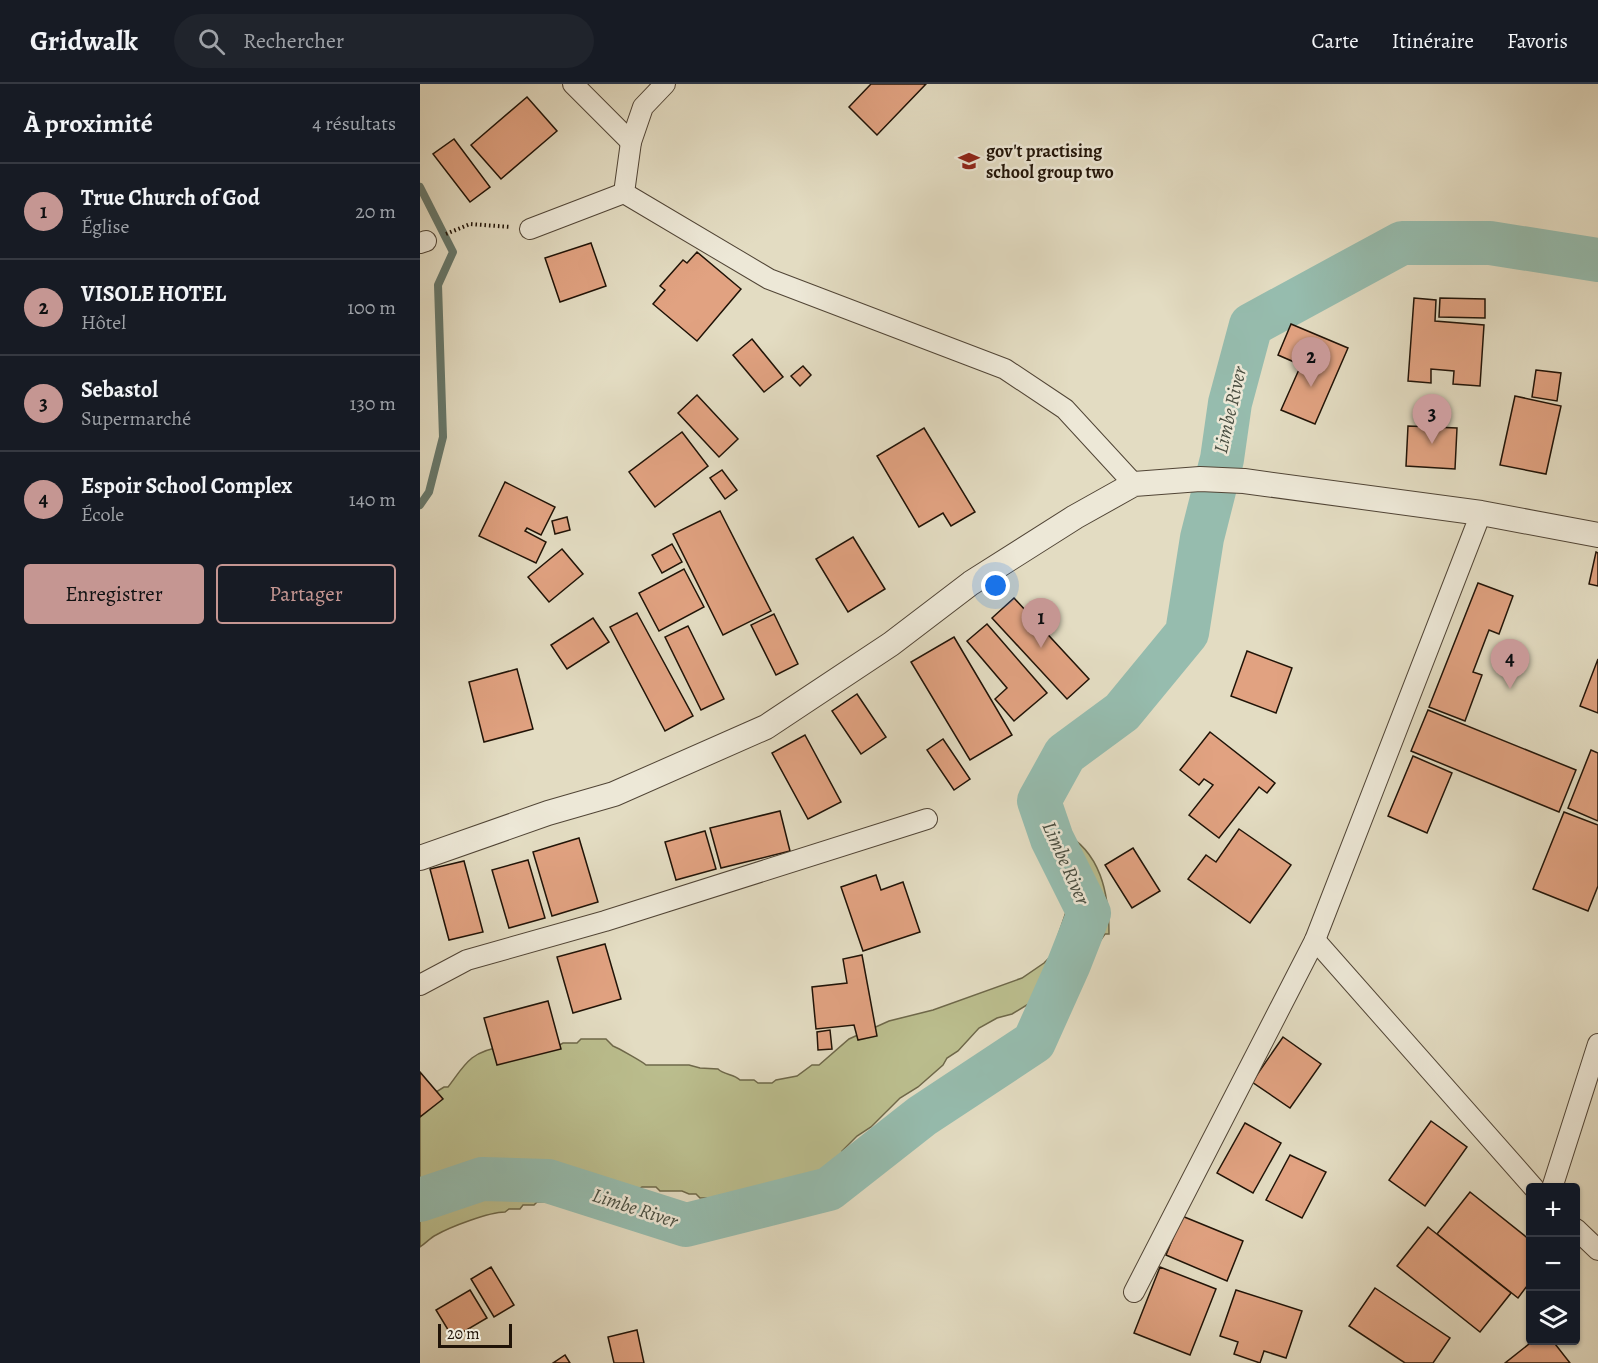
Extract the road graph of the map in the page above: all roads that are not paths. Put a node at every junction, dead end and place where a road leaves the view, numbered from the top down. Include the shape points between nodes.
1 (573, 84) edge
2 (665, 84) edge
3 (631, 142) junction
4 (624, 193) junction
5 (530, 229) road end
6 (1134, 484) junction
7 (1481, 513) junction
8 (1598, 535) edge
9 (927, 819) dead end
10 (420, 858) edge
11 (1315, 940) junction
12 (420, 985) edge
13 (1598, 1044) edge
14 (1530, 1183) edge
15 (1554, 1183) edge
16 (1580, 1234) edge
17 (1598, 1250) edge
18 (1134, 1292) dead end

1 - 3 street
2 - 3 street via 643,107
3 - 4 street
4 - 5 street
4 - 6 street via 769,279 1005,369 1065,409
6 - 7 street via 1200,479 1244,481
6 - 10 street via 971,583 891,644 766,727 614,794
7 - 8 street
7 - 11 street
9 - 12 street via 605,921 467,960
11 - 14 street
11 - 18 street
13 - 15 street
16 - 17 street

